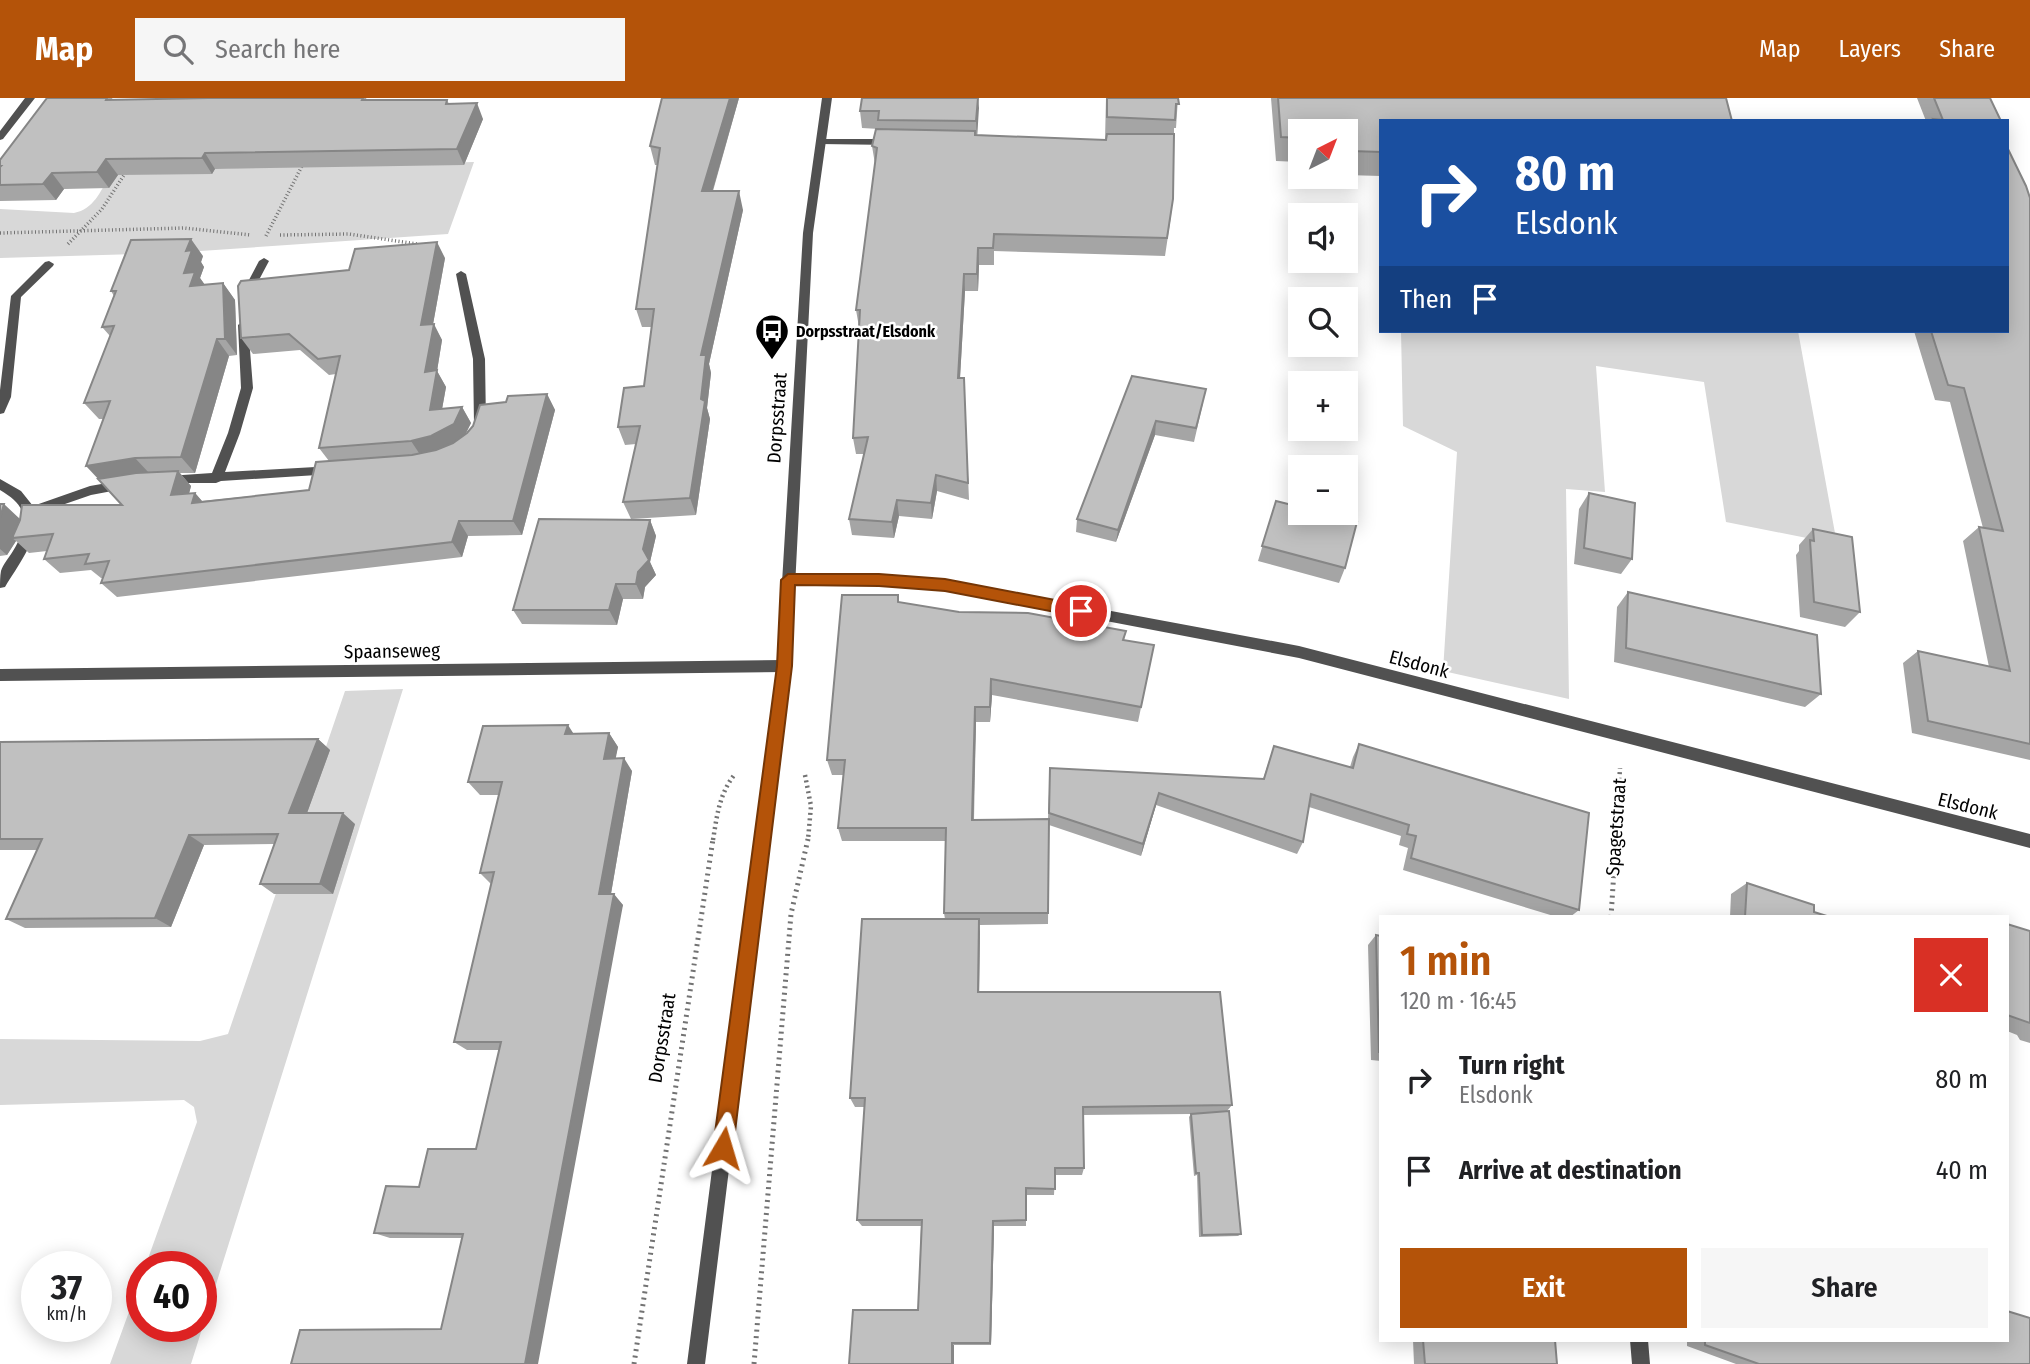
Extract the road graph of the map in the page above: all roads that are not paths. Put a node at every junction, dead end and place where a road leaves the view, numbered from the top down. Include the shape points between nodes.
1 (30, 98) edge
2 (827, 98) edge
3 (0, 137) edge
4 (820, 141) junction
5 (904, 142) edge
6 (264, 261) road end
7 (49, 264) road end
8 (461, 274) dead end
9 (0, 410) edge
10 (477, 433) edge
11 (352, 468) edge
12 (216, 479) junction
13 (0, 484) edge
14 (31, 511) junction
15 (788, 580) junction
16 (0, 583) edge
17 (784, 666) junction
18 (0, 675) edge
19 (2030, 841) edge
20 (1639, 1342) edge
21 (696, 1364) edge
22 (1641, 1364) edge

1 - 3 street
2 - 4 street, Dorpsstraat
4 - 5 street
4 - 15 street, Dorpsstraat via 808,233
6 - 12 street via 242,308 247,388
7 - 9 street via 16,296
8 - 10 street via 479,359
11 - 12 street
12 - 14 street via 144,482 90,491
13 - 14 street via 23,496
14 - 16 street via 28,535
15 - 17 street, Dorpsstraat
15 - 19 street, Elsdonk via 945,585 1299,652
17 - 18 street, Spaanseweg
17 - 21 street, Dorpsstraat
20 - 22 street

